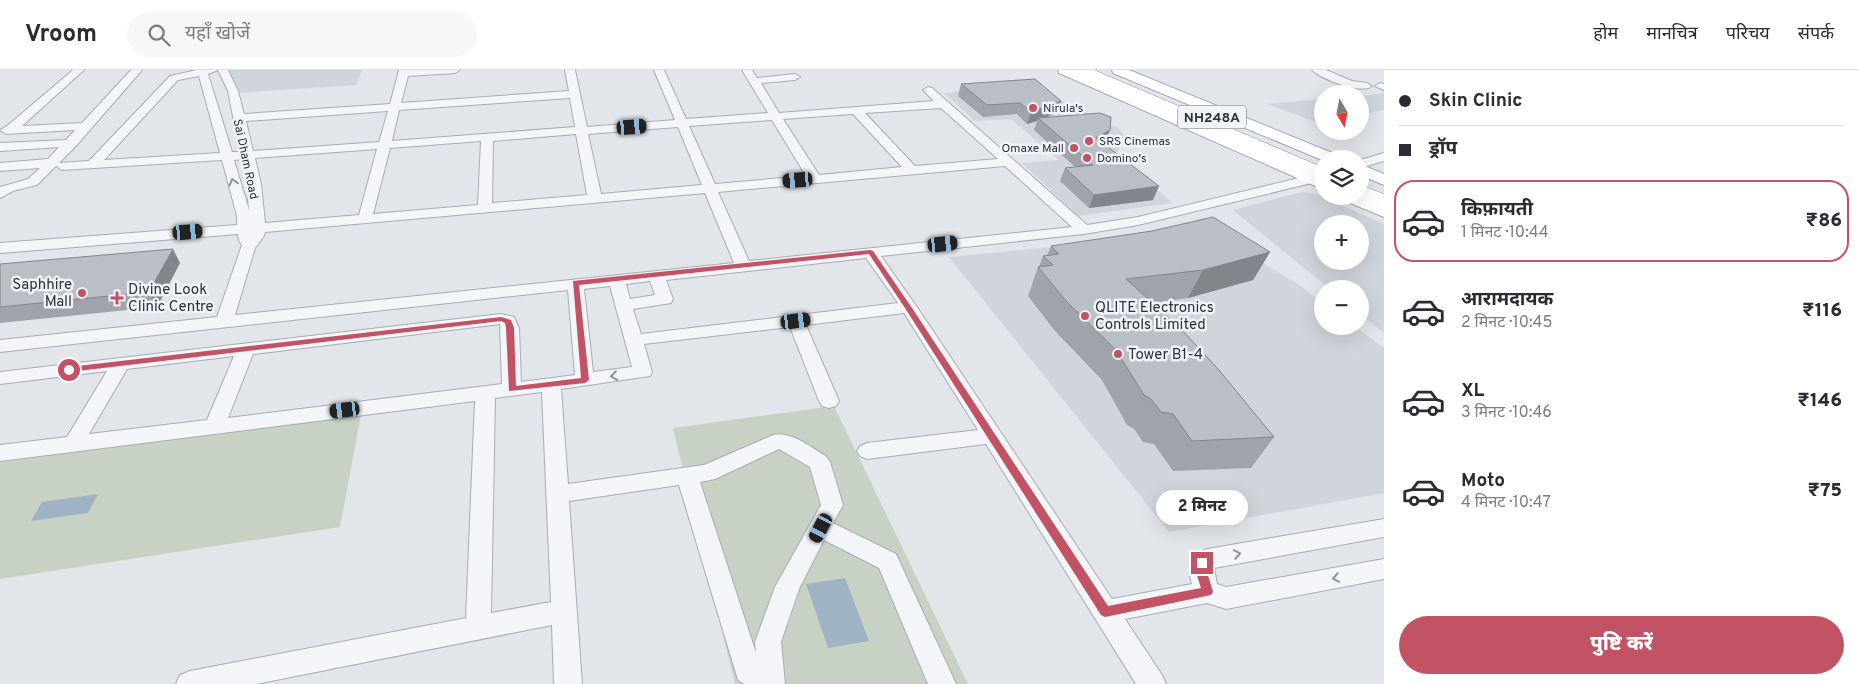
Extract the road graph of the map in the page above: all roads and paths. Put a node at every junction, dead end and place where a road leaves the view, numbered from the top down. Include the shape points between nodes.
1 (79, 70) edge
2 (137, 70) edge
3 (223, 70) edge
4 (455, 70) edge
5 (570, 70) edge
6 (659, 70) edge
7 (747, 70) edge
8 (1064, 70) edge
9 (1081, 70) edge
10 (1102, 70) edge
11 (1118, 70) edge
12 (1317, 70) edge
13 (206, 71) edge
14 (403, 72) edge
15 (795, 77) dead end
16 (754, 81) junction
17 (1358, 85) edge
18 (928, 90) dead end
19 (575, 94) junction
20 (943, 104) junction
21 (394, 108) junction
22 (857, 110) junction
23 (776, 116) junction
24 (238, 118) junction
25 (682, 123) junction
26 (87, 126) junction
27 (5, 130) edge
28 (582, 130) junction
29 (487, 137) junction
30 (72, 142) junction
31 (384, 145) junction
32 (0, 147) edge
33 (1314, 151) edge
34 (247, 155) junction
35 (226, 156) junction
36 (1384, 158) edge
37 (1314, 160) edge
38 (1008, 162) junction
39 (1369, 162) edge
40 (94, 164) junction
41 (57, 165) junction
42 (0, 167) edge
43 (912, 170) junction
44 (1369, 173) edge
45 (1314, 177) edge
46 (1314, 177) edge
47 (815, 179) junction
48 (1314, 180) edge
49 (1384, 180) edge
50 (1369, 183) edge
51 (710, 188) junction
52 (1384, 189) edge
53 (0, 194) edge
54 (1369, 195) edge
55 (595, 198) junction
56 (1384, 201) edge
57 (1369, 205) edge
58 (485, 208) junction
59 (1384, 212) edge
60 (365, 219) junction
61 (251, 228) junction
62 (1084, 230) junction
63 (0, 248) edge
64 (870, 252) junction
65 (743, 265) junction
66 (656, 275) junction
67 (616, 279) junction
68 (575, 283) junction
69 (624, 305) junction
70 (909, 308) junction
71 (796, 321) junction
72 (224, 322) junction
73 (634, 340) junction
74 (0, 346) edge
75 (246, 348) junction
76 (121, 364) junction
77 (0, 378) edge
78 (585, 380) junction
79 (551, 384) junction
80 (512, 389) junction
81 (485, 393) junction
82 (829, 401) dead end
83 (215, 426) junction
84 (992, 436) junction
85 (72, 444) junction
86 (867, 451) dead end
87 (0, 453) edge
88 (687, 476) junction
89 (557, 494) junction
90 (821, 528) junction
91 (1384, 528) edge
92 (1384, 569) edge
93 (1207, 592) junction
94 (563, 611) junction
95 (1105, 612) junction
96 (478, 628) junction
97 (190, 684) edge
98 (568, 684) edge
99 (769, 684) edge
100 (942, 684) edge
101 (1152, 684) edge

1 - 27 street
2 - 26 street
3 - 24 street, Sai Dham Road via 233,91
4 - 14 street
5 - 19 street
6 - 25 street
7 - 16 street
8 - 45 main road
9 - 46 highway, NH248A
10 - 37 highway, NH248A
11 - 33 main road
12 - 17 street
13 - 35 street, Sai Dham Road
13 - 40 street via 174,78
14 - 21 street
15 - 16 street
16 - 23 street
18 - 20 street
19 - 21 street
19 - 28 street
20 - 22 street
20 - 38 street
21 - 24 street
21 - 31 street
22 - 23 street
22 - 43 street
23 - 25 street
23 - 47 street
24 - 34 street, Sai Dham Road
25 - 28 street
25 - 51 street
26 - 27 street
26 - 30 street
28 - 29 street
28 - 55 street
29 - 31 street
29 - 58 street
30 - 32 street
30 - 41 street
31 - 34 street
31 - 60 street
34 - 35 street
34 - 61 street, Sai Dham Road via 254,184
35 - 40 street
61 -> 35 street, Sai Dham Road via 244,216
36 - 39 street
38 - 43 street
38 - 62 street
40 - 41 street
41 - 42 street
41 - 53 street via 34,182 7,188
43 - 47 street
44 - 49 main road
47 - 51 street
48 - 62 street via 1138,221
50 - 52 highway
51 - 55 street
51 - 65 street
54 - 56 highway
55 - 58 street
57 - 59 main road
58 - 60 street
60 - 61 street
61 - 63 street
61 - 72 street, Sai Dham Road
62 - 64 street
64 - 65 street
64 - 70 street
65 - 66 street
66 - 67 street
66 - 69 street via 665,299
67 - 68 street
67 - 69 street
68 - 72 street
68 - 78 street
69 - 73 street
70 - 71 street
70 - 84 street
71 - 73 street
71 - 82 street
72 - 74 street
73 -> 78 street via 643,372
75 - 76 street
75 - 80 street via 501,319 508,321 510,328
75 - 83 street
76 - 77 street
76 - 85 street
78 - 79 street
79 - 80 street
79 - 89 street
80 - 81 street
81 - 83 street
81 - 96 street
83 - 85 street
84 - 86 street
84 - 95 street
85 - 87 street
88 - 89 street
88 - 90 street via 707,473 780,440 819,462 832,505
88 - 99 street via 748,671
89 - 94 street
90 - 99 street via 787,587 768,642
90 - 100 street via 888,561
93 -> 91 street via 1201,569 1207,560
92 -> 93 street via 1226,598
93 - 95 street
94 - 96 street
94 - 98 street
95 - 101 street
96 - 97 street

